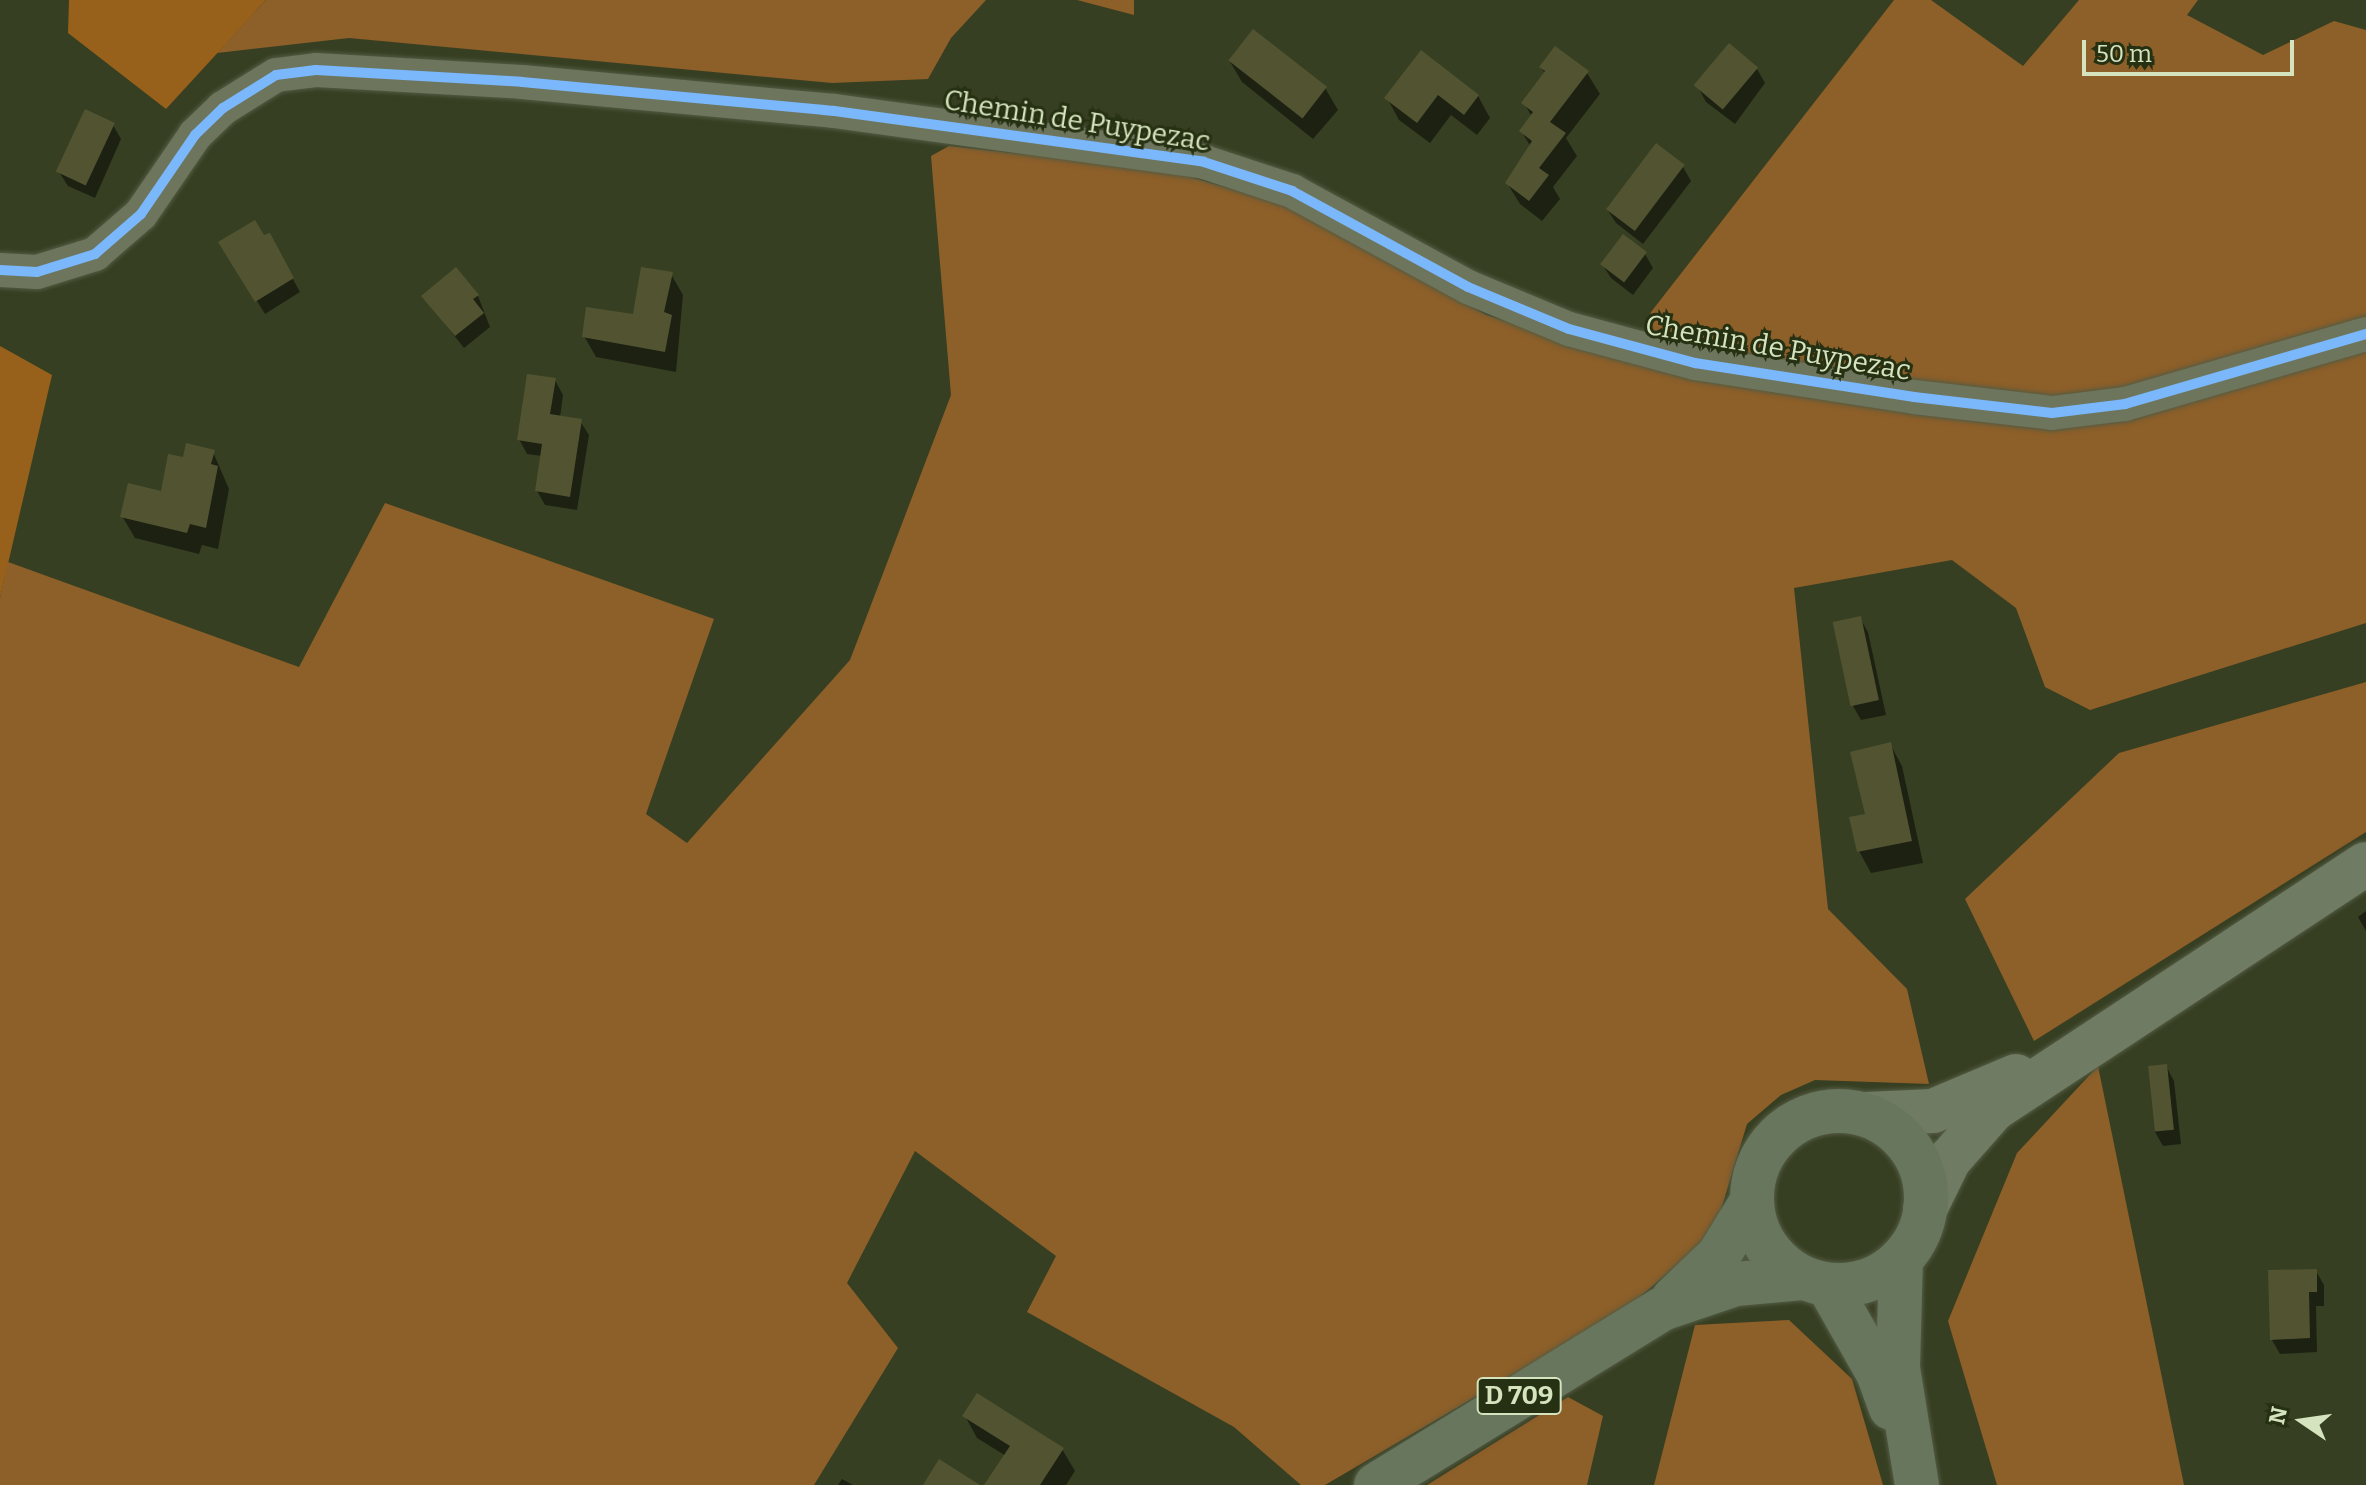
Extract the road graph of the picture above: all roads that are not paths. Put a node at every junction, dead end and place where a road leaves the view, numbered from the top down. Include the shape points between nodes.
1 (0, 270) edge
2 (2366, 334) edge
3 (2366, 864) edge
4 (2087, 1043) junction
5 (1866, 1114) junction
6 (1752, 1201) junction
7 (1925, 1209) junction
8 (1901, 1259) junction
9 (1816, 1282) junction
10 (1662, 1309) junction
11 (1917, 1484) edge
12 (1376, 1485) edge

1 - 2 street, Chemin de Puypezac via 37,272 95,254 141,214 195,135 223,108 276,75 316,70 522,82 834,111 1204,162 1292,191 1468,287 1569,329 1695,363 1914,397 2052,413 2125,404
3 - 4 main road
4 - 5 main road via 1933,1111
4 - 7 main road via 1994,1109 1949,1160
5 - 6 main road via 1820,1113 1780,1133 1761,1157
5 - 7 main road via 1887,1125 1912,1151 1925,1185
6 - 9 main road via 1765,1245
6 - 10 main road, D 709 via 1719,1255
7 - 8 main road via 1917,1236
8 - 9 main road via 1878,1276
8 - 11 main road via 1898,1368
9 - 10 main road, D 709 via 1736,1284
9 - 11 main road via 1878,1373
10 - 12 main road, D 709

